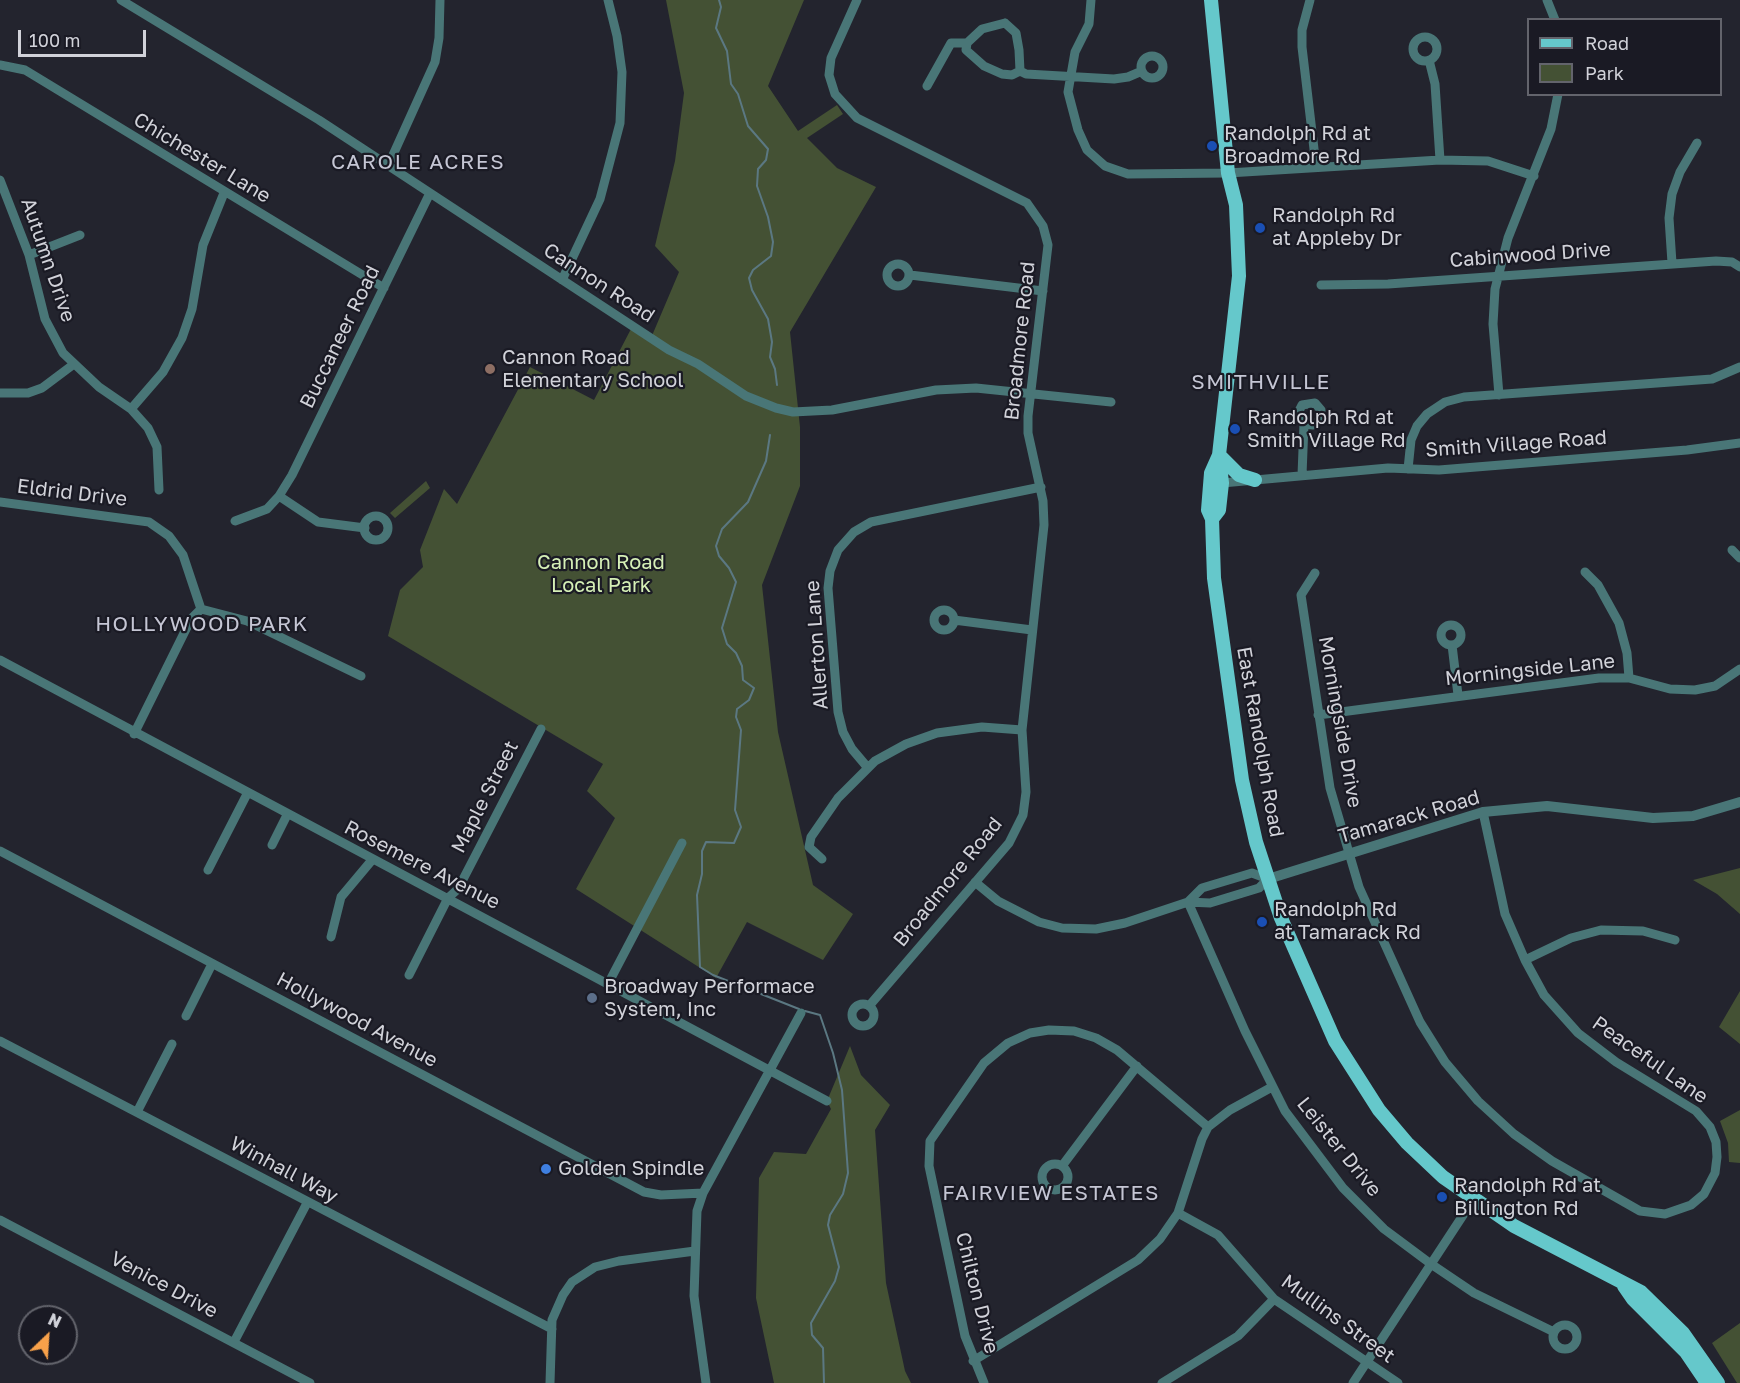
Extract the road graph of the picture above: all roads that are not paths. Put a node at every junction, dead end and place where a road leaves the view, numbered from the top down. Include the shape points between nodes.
1 (121, 0) edge
2 (440, 0) edge
3 (608, 0) edge
4 (857, 0) edge
5 (1091, 0) edge
6 (1211, 0) edge
7 (1310, 0) edge
8 (1552, 1) edge
9 (1555, 18) edge
10 (968, 43) junction
11 (1429, 60) dead end
12 (0, 65) edge
13 (1020, 71) junction
14 (1142, 71) dead end
15 (1069, 77) junction
16 (927, 86) dead end
17 (1558, 96) edge
18 (1697, 143) dead end
19 (1440, 160) junction
20 (388, 166) junction
21 (1316, 166) junction
22 (1228, 173) junction
23 (1534, 176) junction
24 (0, 180) edge
25 (3, 192) edge
26 (224, 193) junction
27 (430, 193) junction
28 (80, 235) dead end
29 (29, 255) junction
30 (1672, 263) junction
31 (1740, 267) edge
32 (910, 275) dead end
33 (1498, 276) junction
34 (562, 280) junction
35 (1321, 285) dead end
36 (384, 288) junction
37 (1043, 291) junction
38 (74, 364) junction
39 (1740, 367) edge
40 (0, 393) edge
41 (1032, 393) junction
42 (1499, 394) junction
43 (1111, 402) dead end
44 (131, 409) junction
45 (1304, 424) dead end
46 (1740, 443) edge
47 (1218, 455) junction
48 (1408, 469) junction
49 (1302, 475) junction
50 (1255, 480) junction
51 (1222, 483) junction
52 (1041, 487) junction
53 (159, 489) dead end
54 (279, 496) junction
55 (0, 502) edge
56 (1212, 519) junction
57 (235, 521) dead end
58 (365, 528) dead end
59 (1732, 550) dead end
60 (1740, 558) edge
61 (1585, 572) dead end
62 (1315, 573) dead end
63 (201, 609) junction
64 (954, 620) dead end
65 (1032, 630) junction
66 (1452, 645) dead end
67 (0, 660) edge
68 (1740, 669) edge
69 (360, 676) dead end
70 (1629, 678) junction
71 (1458, 695) junction
72 (1318, 715) junction
73 (541, 729) dead end
74 (1022, 730) junction
75 (134, 734) junction
76 (868, 768) junction
77 (247, 794) junction
78 (1740, 802) edge
79 (1483, 812) junction
80 (287, 815) junction
81 (682, 843) dead end
82 (272, 845) dead end
83 (0, 851) edge
84 (1348, 853) junction
85 (822, 859) dead end
86 (372, 860) junction
87 (208, 870) dead end
88 (1268, 879) junction
89 (975, 882) junction
90 (448, 898) junction
91 (1188, 902) junction
92 (331, 937) dead end
93 (1675, 940) dead end
94 (1525, 960) junction
95 (212, 964) junction
96 (409, 975) dead end
97 (608, 984) junction
98 (869, 1006) dead end
99 (801, 1013) dead end
100 (186, 1016) dead end
101 (0, 1041) edge
102 (172, 1044) dead end
103 (1137, 1066) junction
104 (768, 1070) junction
105 (1272, 1087) junction
106 (827, 1101) dead end
107 (137, 1112) junction
108 (1208, 1127) junction
109 (1062, 1166) dead end
110 (703, 1193) junction
111 (1473, 1200) junction
112 (307, 1203) junction
113 (1691, 1205) joint
114 (1178, 1213) junction
115 (0, 1220) edge
116 (695, 1251) junction
117 (1431, 1264) junction
118 (1623, 1284) junction
119 (1274, 1299) junction
120 (552, 1329) junction
121 (1554, 1332) dead end
122 (234, 1342) junction
123 (973, 1360) junction
124 (1367, 1362) junction
125 (310, 1383) edge
126 (550, 1383) edge
127 (706, 1383) edge
128 (984, 1383) edge
129 (1162, 1383) edge
130 (1353, 1383) edge
131 (1398, 1383) edge
132 (1707, 1383) edge
133 (1718, 1383) edge

1 - 20 street, Cannon Road
2 - 20 street via 435,62
3 - 34 street via 622,72 620,123 600,199
4 - 37 street, Broadmore Road via 831,58 829,75 835,94 857,118 1027,202 1043,226 1048,245
5 - 15 street via 1089,24 1075,52
6 - 22 main road, East Randolph Road
7 - 21 street via 1302,47
8 - 9 street
10 - 13 street via 966,50 984,66 1002,74
10 - 13 street via 982,29 1005,23 1016,33
10 - 16 street via 951,43
11 - 19 street via 1435,84
12 - 26 street, Chichester Lane via 25,70
13 - 15 street
14 - 15 street via 1114,79
15 - 22 street via 1068,92 1078,130 1087,150 1105,166 1128,174
17 - 23 street via 1551,129
18 - 30 street via 1672,194
19 - 21 street
19 - 23 street via 1488,160
20 - 27 street, Cannon Road
21 - 22 street
22 - 47 main road, East Randolph Road via 1236,205 1239,276
23 - 33 street via 1508,238
24 - 25 street, Autumn Drive
25 - 29 street, Autumn Drive
26 - 36 street, Chichester Lane
26 - 44 street via 203,245 192,309 182,338 163,372
27 - 34 street, Cannon Road
27 - 36 street, Buccaneer Road
28 - 29 street
29 - 38 street, Autumn Drive via 45,319 63,353
30 - 31 street, Cabinwood Drive via 1716,261
30 - 33 street, Cabinwood Drive
32 - 37 street
33 - 35 street, Cabinwood Drive
33 - 42 street via 1493,324
34 - 41 street, Cannon Road via 669,350 746,396 776,408 793,412 832,410 936,390 976,388
36 - 54 street, Buccaneer Road
37 - 41 street, Broadmore Road
38 - 40 street via 42,388 28,393
38 - 44 street, Autumn Drive
39 - 42 street via 1712,379
41 - 43 street, Cannon Road
41 - 52 street, Broadmore Road via 1028,432
42 - 48 street via 1444,402 1427,414 1411,440
44 - 53 street, Autumn Drive via 148,428 157,447
45 - 49 street
46 - 48 street, Smith Village Road via 1449,469
47 - 50 main road via 1239,475
47 - 51 main road, East Randolph Road
47 - 56 main road, East Randolph Road via 1210,473 1208,510
48 - 49 street, Smith Village Road
49 - 50 street, Smith Village Road
50 - 51 street, Smith Village Road
51 - 56 main road, East Randolph Road via 1219,510
52 - 65 street, Broadmore Road via 1044,525
52 - 76 street, Allerton Lane via 871,522 854,532 838,550 828,588 838,712 852,749
54 - 57 street via 267,509
54 - 58 street via 318,522
55 - 63 street, Eldrid Drive via 140,520 158,527 183,555
56 - 88 main road, East Randolph Road via 1215,584 1242,780
59 - 60 street
61 - 70 street via 1598,585 1620,623
62 - 72 street, Morningside Drive via 1301,595
63 - 69 street via 247,621
63 - 75 street via 191,619
64 - 65 street
65 - 74 street, Broadmore Road
66 - 71 street
67 - 75 street, Rosemere Avenue
68 - 70 street, Morningside Lane via 1714,686 1695,690 1670,689
70 - 71 street, Morningside Lane
71 - 72 street, Morningside Lane
72 - 84 street, Morningside Drive via 1330,788
73 - 90 street, Maple Street via 458,889
74 - 76 street via 982,727 937,733 906,744
74 - 89 street, Broadmore Road via 1026,792 1023,815 1009,843
75 - 77 street, Rosemere Avenue
76 - 85 street via 838,798 811,837 809,847
77 - 80 street, Rosemere Avenue
77 - 87 street
78 - 79 street, Tamarack Road via 1693,816 1653,818 1547,806
79 - 84 street, Tamarack Road
79 - 94 street, Peaceful Lane via 1505,914
80 - 82 street
80 - 86 street, Rosemere Avenue
81 - 97 street
83 - 95 street, Hollywood Avenue
84 - 88 street, Tamarack Road
84 - 113 street, Morningside Drive via 1359,887 1420,1022 1445,1062 1478,1101 1552,1161 1640,1211 1665,1214
86 - 90 street, Rosemere Avenue
86 - 92 street via 341,897
88 - 91 street, Tamarack Road via 1259,888 1210,903
88 - 91 street, Tamarack Road via 1252,873 1202,888
88 - 111 main road, East Randolph Road via 1314,994 1354,1074 1407,1143
89 - 91 street, Tamarack Road via 1018,914 1062,928 1096,929
89 - 98 street, Broadmore Road
90 - 96 street, Maple Street
90 - 97 street, Rosemere Avenue
91 - 105 street, Leister Drive
93 - 94 street via 1643,930 1601,930 1571,938
94 - 113 street, Peaceful Lane via 1544,995 1578,1033 1616,1062 1696,1111 1710,1127 1716,1142 1714,1173 1704,1194
95 - 100 street
95 - 110 street, Hollywood Avenue via 644,1192
97 - 104 street, Rosemere Avenue
99 - 104 street
101 - 107 street, Winhall Way
102 - 107 street
103 - 108 street, Chilton Drive
103 - 109 street
103 - 123 street, Chilton Drive via 1096,1038 1074,1031 1030,1033 1008,1043 984,1063 930,1141 929,1166
104 - 106 street, Rosemere Avenue
104 - 110 street
105 - 108 street
105 - 117 street, Leister Drive via 1300,1133 1343,1188 1384,1229
107 - 112 street, Winhall Way
108 - 114 street
110 - 116 street via 697,1211
111 - 117 street
111 - 118 main road, East Randolph Road
112 - 120 street, Winhall Way
112 - 122 street
114 - 119 street, Mullins Street via 1218,1235
114 - 123 street via 1160,1239 1138,1260
115 - 122 street, Venice Drive
116 - 120 street via 595,1267 572,1282 555,1308
116 - 127 street via 694,1296
117 - 121 street, Leister Drive via 1474,1293
117 - 124 street
118 - 132 main road, East Randolph Road via 1686,1352
118 - 133 main road, East Randolph Road via 1641,1292 1669,1318
119 - 124 street, Mullins Street
119 - 129 street via 1238,1336
120 - 126 street
122 - 125 street, Venice Drive
123 - 128 street, Chilton Drive
124 - 130 street
124 - 131 street, Mullins Street

